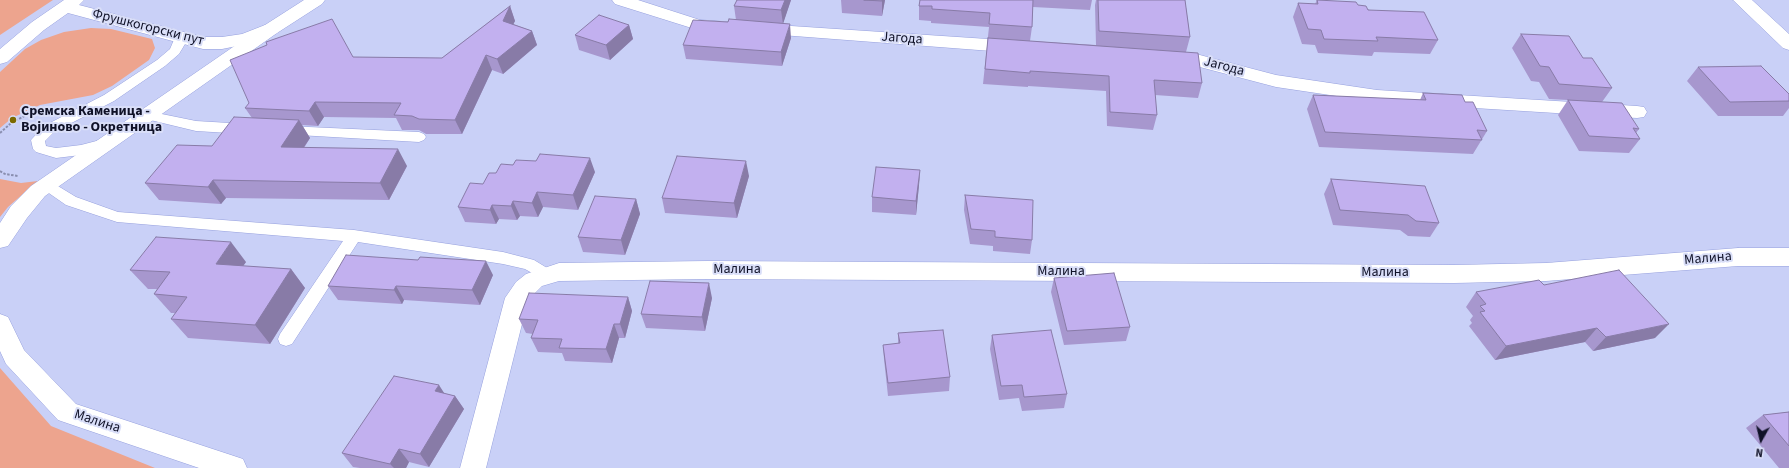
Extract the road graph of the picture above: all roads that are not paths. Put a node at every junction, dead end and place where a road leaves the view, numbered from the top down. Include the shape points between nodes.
1 (316, 0) edge
2 (622, 0) edge
3 (1742, 0) edge
4 (70, 3) edge
5 (271, 29) junction
6 (180, 38) junction
7 (203, 44) junction
8 (1789, 44) edge
9 (1038, 49) edge
10 (1157, 57) edge
11 (0, 58) edge
12 (209, 71) junction
13 (1637, 112) dead end
14 (147, 115) junction
15 (260, 130) edge
16 (276, 130) edge
17 (419, 137) dead end
18 (112, 141) junction
19 (48, 185) junction
20 (354, 236) junction
21 (0, 240) edge
22 (1789, 257) edge
23 (546, 275) junction
24 (0, 324) edge
25 (286, 339) dead end
26 (234, 468) edge
27 (473, 468) edge

1 - 5 street, Фрушкогорски пут
2 - 9 street, Јагода via 698,25
3 - 8 street
4 - 6 street, Фрушкогорски пут
4 - 11 street
5 - 7 street, Фрушкогорски пут via 246,39
5 - 12 street
6 - 7 street, Фрушкогорски пут
6 - 18 lane via 175,51 161,64 109,98 49,129 38,140 38,146 47,152 68,152
7 - 12 street via 213,49 215,57
10 - 13 street, Јагода via 1196,60 1276,81 1377,96
12 - 14 street
14 - 15 lane via 196,126
14 - 18 street
16 - 17 lane
18 - 19 street
19 - 20 lane via 71,201 117,217
19 - 21 street via 38,191 19,212
20 - 23 lane via 503,258 529,264
20 - 25 lane
22 - 23 street, Малина via 1738,257 1546,272 1462,274 707,270 559,272
23 - 27 street, Малина via 524,288 514,303
24 - 26 street, Малина via 15,357 67,412

